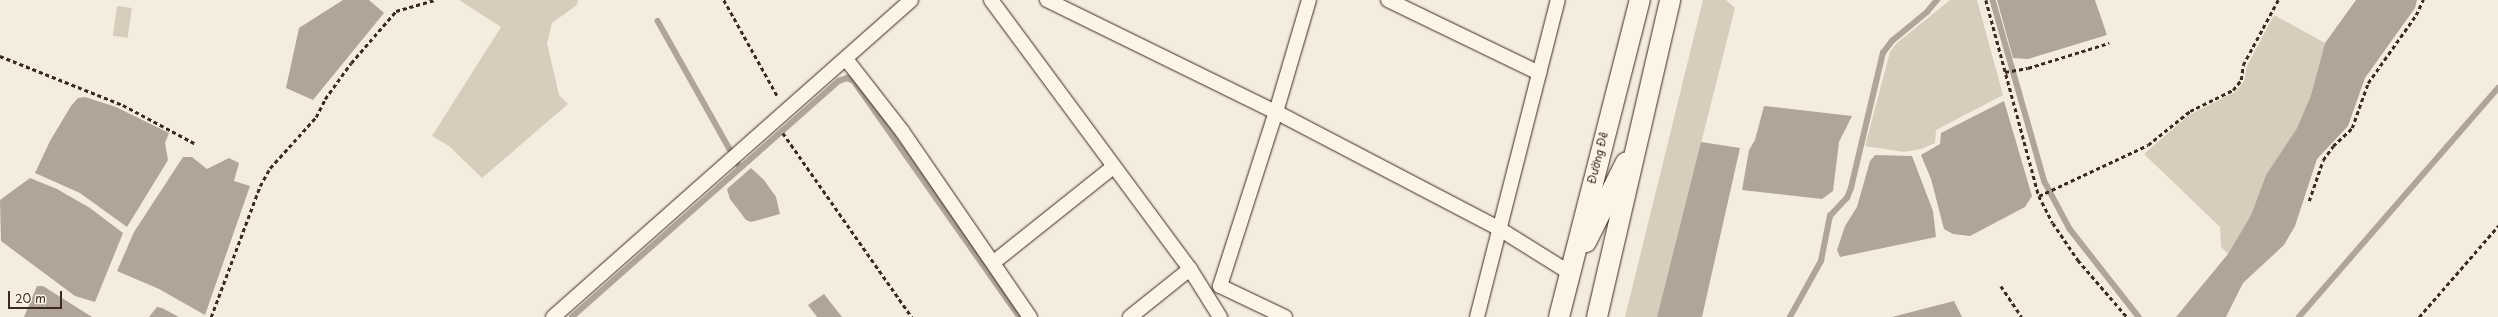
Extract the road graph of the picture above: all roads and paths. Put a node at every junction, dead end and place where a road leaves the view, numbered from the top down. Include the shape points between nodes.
1 (434, 0) edge
2 (724, 0) edge
3 (911, 0) edge
4 (991, 0) edge
5 (1047, 0) edge
6 (1309, 0) edge
7 (1388, 0) edge
8 (1558, 0) edge
9 (1640, 0) edge
10 (1670, 0) edge
11 (1986, 0) edge
12 (2278, 0) edge
13 (2423, 0) edge
14 (2109, 43) dead end
15 (0, 56) edge
16 (846, 59) junction
17 (2005, 72) junction
18 (1539, 73) junction
19 (786, 111) junction
20 (1276, 112) junction
21 (774, 122) junction
22 (1642, 132) junction
23 (196, 144) dead end
24 (1114, 166) junction
25 (2039, 196) junction
26 (2309, 201) dead end
27 (2498, 226) edge
28 (1498, 228) junction
29 (994, 262) junction
30 (1190, 270) junction
31 (1570, 273) junction
32 (1220, 286) junction
33 (2001, 286) dead end
34 (1204, 294) junction
35 (211, 317) edge
36 (553, 317) edge
37 (912, 317) edge
38 (1030, 317) edge
39 (1130, 317) edge
40 (1220, 317) edge
41 (1285, 317) edge
42 (1477, 317) edge
43 (1560, 317) edge
44 (1597, 317) edge
45 (2022, 317) edge
46 (2127, 317) edge
47 (2419, 317) edge

1 - 35 path via 396,11 351,63 325,99 316,117 270,168
2 - 19 path
3 - 16 street
4 - 24 street
5 - 20 street
6 - 20 street
7 - 18 street
8 - 18 street
9 - 31 street, Đường Đê
10 - 22 street
11 - 17 path
12 - 25 path via 2243,65 2241,80 2233,90 2190,111 2148,145
13 - 26 path via 2416,15 2368,83 2352,128 2323,160
14 - 17 path
15 - 23 path via 123,105
16 - 19 street
16 - 29 street via 902,131
17 - 25 path
18 - 28 street
19 - 21 street
20 - 28 street
20 - 32 street
21 - 36 street
21 - 37 path
22 - 31 street
22 - 44 street
24 - 29 street
24 - 30 street
25 - 46 path via 2078,260
27 - 47 path
28 - 31 street
28 - 42 street
29 - 38 street
30 - 34 street
30 - 39 street
31 - 43 street, Đường Đê
32 - 34 street
32 - 41 street
33 - 45 path
34 - 40 street

